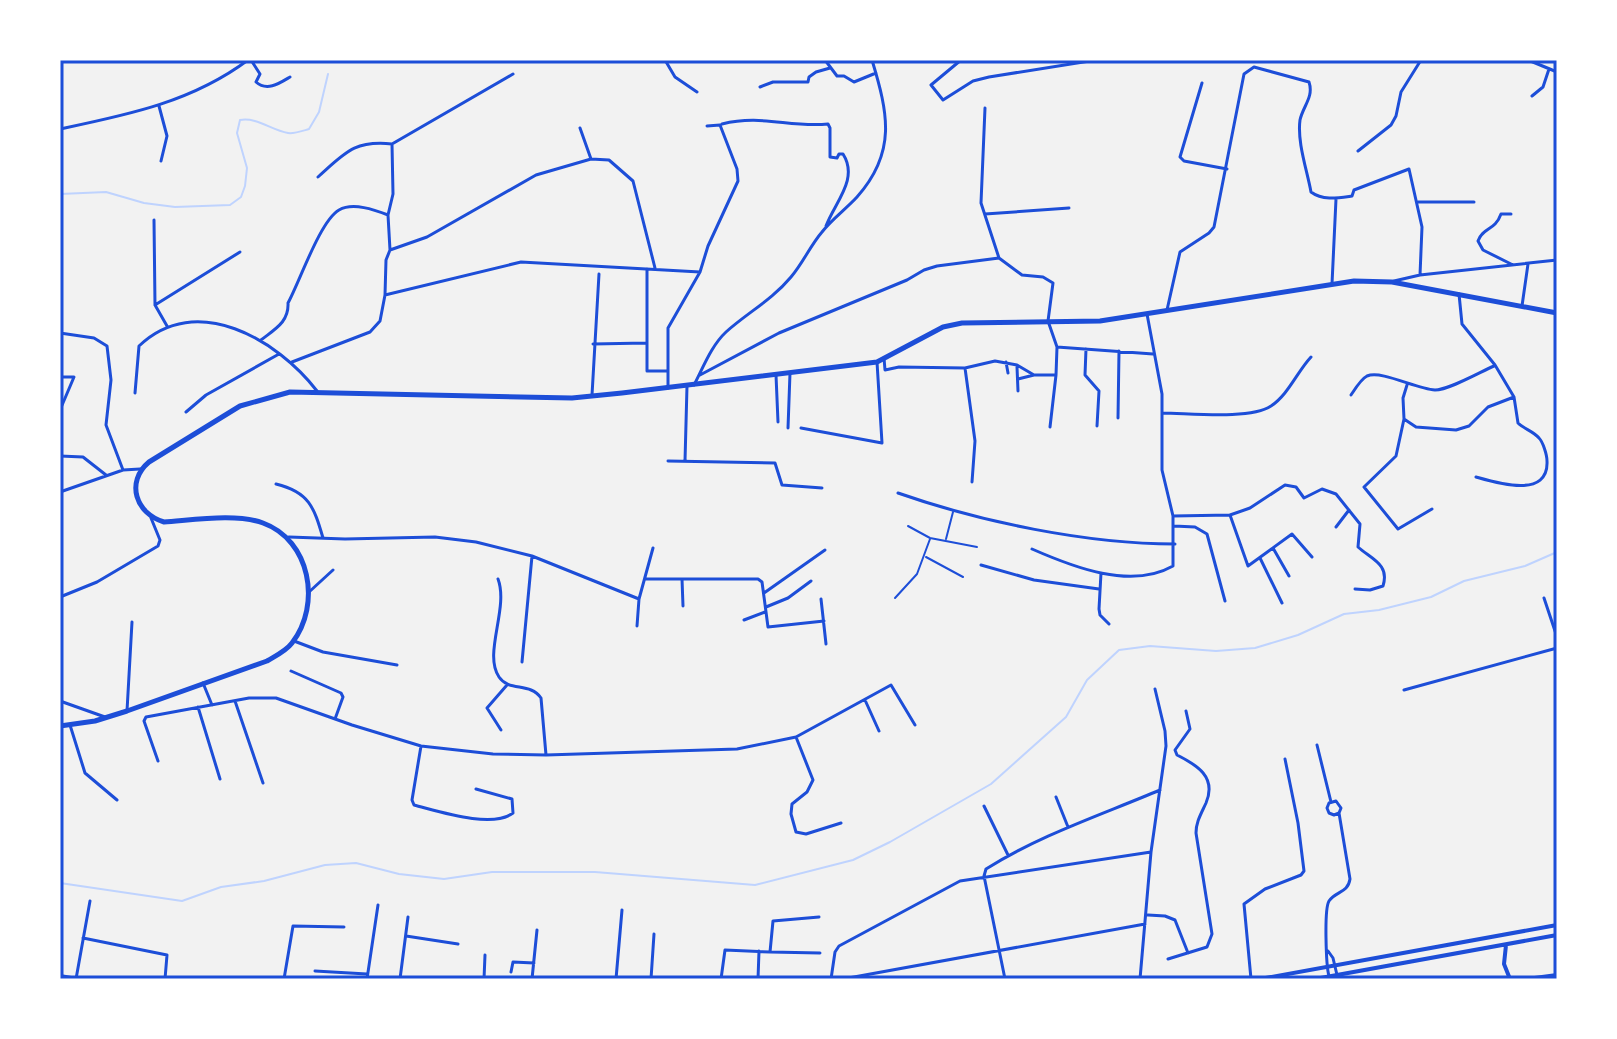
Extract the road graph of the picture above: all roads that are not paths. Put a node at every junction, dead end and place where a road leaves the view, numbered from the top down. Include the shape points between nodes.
1 (250, 60) edge
2 (665, 60) edge
3 (825, 60) edge
4 (872, 60) edge
5 (961, 60) edge
6 (1421, 60) edge
7 (1528, 60) edge
8 (1094, 61) edge
9 (830, 68) junction
10 (1549, 69) junction
11 (1557, 72) edge
12 (876, 73) junction
13 (513, 74) dead end
14 (290, 77) dead end
15 (1202, 83) dead end
16 (760, 87) dead end
17 (697, 92) dead end
18 (1532, 96) dead end
19 (159, 106) junction
20 (985, 108) dead end
21 (720, 125) junction
22 (707, 126) dead end
23 (580, 128) dead end
24 (60, 129) edge
25 (392, 144) junction
26 (1358, 151) dead end
27 (591, 159) junction
28 (161, 161) dead end
29 (1227, 169) junction
30 (318, 177) dead end
31 (1336, 199) junction
32 (1416, 202) junction
33 (1474, 202) dead end
34 (1069, 208) dead end
35 (985, 214) junction
36 (1511, 214) dead end
37 (388, 215) junction
38 (154, 220) dead end
39 (824, 229) junction
40 (390, 250) junction
41 (240, 252) dead end
42 (999, 258) junction
43 (1557, 260) edge
44 (1528, 264) junction
45 (1514, 265) junction
46 (655, 268) junction
47 (647, 269) junction
48 (700, 272) junction
49 (599, 274) dead end
50 (1420, 275) junction
51 (1392, 282) junction
52 (1332, 284) junction
53 (1459, 294) junction
54 (385, 295) junction
55 (155, 305) junction
56 (1522, 306) junction
57 (1167, 310) junction
58 (1557, 313) edge
59 (1147, 314) junction
60 (1048, 321) junction
61 (167, 326) junction
62 (60, 333) edge
63 (261, 340) junction
64 (647, 343) junction
65 (593, 344) junction
66 (1057, 347) junction
67 (1086, 349) junction
68 (1119, 351) junction
69 (279, 354) junction
70 (1153, 354) junction
71 (1311, 357) dead end
72 (884, 358) junction
73 (292, 362) junction
74 (877, 362) junction
75 (1006, 362) junction
76 (1017, 365) junction
77 (1495, 365) junction
78 (965, 368) junction
79 (668, 371) junction
80 (790, 373) junction
81 (1008, 373) dead end
82 (699, 375) junction
83 (776, 375) junction
84 (1034, 375) junction
85 (1056, 375) junction
86 (60, 377) edge
87 (1018, 379) junction
88 (691, 385) junction
89 (1407, 385) junction
90 (668, 388) junction
91 (317, 391) junction
92 (1018, 391) dead end
93 (135, 393) dead end
94 (592, 395) junction
95 (1351, 395) dead end
96 (1514, 397) junction
97 (60, 410) edge
98 (186, 412) dead end
99 (1163, 413) junction
100 (1118, 418) dead end
101 (1404, 419) junction
102 (778, 422) dead end
103 (1097, 426) dead end
104 (1050, 427) dead end
105 (788, 428) dead end
106 (801, 428) dead end
107 (60, 456) edge
108 (668, 461) dead end
109 (685, 461) junction
110 (140, 469) junction
111 (123, 470) junction
112 (107, 476) junction
113 (1476, 477) dead end
114 (972, 482) dead end
115 (276, 484) dead end
116 (822, 488) dead end
117 (60, 492) edge
118 (898, 493) dead end
119 (1432, 509) dead end
120 (1349, 510) junction
121 (953, 512) junction
122 (1230, 515) junction
123 (1173, 516) junction
124 (151, 518) junction
125 (908, 526) dead end
126 (1174, 526) junction
127 (1336, 527) dead end
128 (289, 537) junction
129 (323, 538) junction
130 (930, 538) junction
131 (946, 540) junction
132 (1175, 544) junction
133 (977, 547) dead end
134 (653, 548) dead end
135 (1273, 548) junction
136 (1032, 549) dead end
137 (825, 550) dead end
138 (532, 556) junction
139 (925, 557) junction
140 (1312, 557) dead end
141 (1260, 558) junction
142 (981, 565) dead end
143 (333, 570) dead end
144 (1101, 573) junction
145 (1289, 576) dead end
146 (963, 577) dead end
147 (498, 579) dead end
148 (645, 579) junction
149 (682, 579) junction
150 (811, 581) dead end
151 (1099, 589) junction
152 (1355, 589) dead end
153 (309, 592) junction
154 (764, 593) junction
155 (60, 597) edge
156 (895, 598) dead end
157 (1544, 598) dead end
158 (639, 599) junction
159 (821, 599) dead end
160 (1225, 601) dead end
161 (1282, 603) dead end
162 (683, 606) dead end
163 (765, 610) junction
164 (744, 620) dead end
165 (824, 621) junction
166 (132, 622) dead end
167 (1109, 624) dead end
168 (637, 626) dead end
169 (1556, 627) edge
170 (1557, 637) edge
171 (294, 641) junction
172 (826, 644) dead end
173 (1557, 648) edge
174 (522, 662) dead end
175 (397, 665) dead end
176 (291, 671) dead end
177 (203, 683) junction
178 (507, 685) junction
179 (1155, 689) dead end
180 (1404, 690) dead end
181 (865, 700) junction
182 (60, 701) edge
183 (235, 701) junction
184 (212, 705) junction
185 (198, 707) junction
186 (127, 711) junction
187 (1186, 711) dead end
188 (105, 717) junction
189 (335, 719) junction
190 (70, 725) junction
191 (915, 725) dead end
192 (60, 726) edge
193 (501, 730) dead end
194 (879, 731) dead end
195 (796, 737) junction
196 (1317, 745) dead end
197 (421, 746) junction
198 (546, 755) junction
199 (1285, 759) dead end
200 (158, 761) dead end
201 (220, 779) dead end
202 (263, 783) dead end
203 (476, 789) dead end
204 (1160, 790) junction
205 (1056, 797) dead end
206 (117, 800) dead end
207 (1331, 802) junction
208 (984, 806) dead end
209 (1339, 813) junction
210 (841, 823) dead end
211 (1068, 827) junction
212 (1151, 852) junction
213 (1008, 855) junction
214 (984, 876) junction
215 (90, 901) dead end
216 (378, 905) dead end
217 (622, 910) dead end
218 (1146, 915) junction
219 (408, 917) dead end
220 (819, 917) dead end
221 (1145, 924) junction
222 (1557, 925) edge
223 (344, 927) dead end
224 (537, 930) dead end
225 (654, 934) dead end
226 (1557, 935) edge
227 (405, 936) junction
228 (83, 938) junction
229 (458, 944) dead end
230 (1506, 945) junction
231 (759, 951) junction
232 (1328, 951) junction
233 (770, 952) junction
234 (1000, 952) junction
235 (820, 953) dead end
236 (1188, 953) junction
237 (485, 955) dead end
238 (1168, 959) dead end
239 (535, 963) junction
240 (1334, 966) junction
241 (1326, 967) junction
242 (315, 971) dead end
243 (511, 972) dead end
244 (1337, 975) junction
245 (1557, 975) edge
246 (60, 976) edge
247 (1329, 976) junction
248 (367, 977) edge
249 (77, 979) edge
250 (165, 979) edge
251 (284, 979) edge
252 (400, 979) edge
253 (484, 979) edge
254 (532, 979) edge
255 (616, 979) edge
256 (651, 979) edge
257 (721, 979) edge
258 (758, 979) edge
259 (831, 979) edge
260 (843, 979) edge
261 (1005, 979) edge
262 (1140, 979) edge
263 (1251, 979) edge
264 (1260, 979) edge
265 (1315, 979) edge
266 (1510, 979) edge
267 (1527, 979) edge

1 - 14 street via 260,74 260,86
1 - 19 street via 190,95
2 - 17 street via 675,77
3 - 9 street
4 - 12 street
5 - 8 street via 931,85 943,100 973,81
6 - 26 street via 1401,92 1391,125
7 - 10 street
9 - 12 street via 854,82
9 - 16 street via 816,72 808,82
10 - 11 street
10 - 18 street via 1543,87
12 - 39 street via 886,124 879,166
13 - 25 street
15 - 29 street via 1180,157
19 - 24 street
19 - 28 street via 167,136
20 - 35 street
21 - 22 street
21 - 39 street via 743,119 828,124 830,157 843,154 850,172
21 - 48 street via 738,181
23 - 27 street
25 - 30 street via 351,148
25 - 37 street
27 - 40 street via 536,175 427,237
27 - 46 street via 609,160 633,181
29 - 31 street via 1248,69 1305,79 1311,88 1300,131 1311,192
29 - 57 street via 1212,230 1184,246 1177,257
31 - 32 street via 1409,169
31 - 52 street
32 - 33 street
32 - 50 street via 1422,227
34 - 35 street
35 - 42 street
36 - 45 street via 1501,214 1497,225 1478,241 1483,250
37 - 40 street
37 - 63 street via 350,206 339,210 320,234 285,321
38 - 55 street
39 - 82 street via 773,296 724,334
40 - 54 street
41 - 55 street
42 - 60 street via 1022,275 1053,283
42 - 82 street via 924,270 779,333
43 - 44 street
44 - 45 street
44 - 56 street
45 - 50 street
46 - 47 street
46 - 48 street
47 - 54 street via 521,262
47 - 64 street
48 - 79 street via 668,328
49 - 65 street
50 - 51 street
51 - 52 main road
51 - 53 main road
52 - 57 main road
53 - 56 main road
53 - 77 street via 1462,324
54 - 73 street via 380,321 370,332
55 - 61 street
56 - 58 main road
57 - 59 main road
59 - 60 main road
59 - 70 street
60 - 66 street
60 - 72 main road via 943,327
61 - 63 street via 213,322
61 - 93 street via 139,346
62 - 111 street via 94,338 107,346 111,380 106,425
63 - 69 street
64 - 65 street
64 - 79 street via 647,371
65 - 94 street
66 - 67 street
66 - 85 street
67 - 68 street
67 - 103 street via 1085,375 1099,391
68 - 70 street
68 - 100 street
69 - 73 street
69 - 98 street
70 - 99 street
71 - 99 street via 1269,408
72 - 74 main road
72 - 78 street via 885,370
73 - 91 street
74 - 80 main road
74 - 106 street via 882,443
75 - 76 street
75 - 78 street
75 - 81 street
76 - 84 street
76 - 87 street
77 - 89 street via 1439,390
77 - 96 street
78 - 114 street via 975,441
79 - 90 street
80 - 83 main road
80 - 105 street
82 - 88 street
83 - 88 main road
83 - 102 street
84 - 85 street
84 - 87 street
85 - 104 street
86 - 97 street via 74,377
87 - 92 street
88 - 90 main road
88 - 109 street
89 - 95 street via 1370,375
89 - 101 street
90 - 94 main road
91 - 94 main road
91 - 110 main road via 280,394 240,406
96 - 101 street via 1488,407 1469,426 1456,430 1416,427
96 - 113 street via 1518,423 1539,438 1547,460 1545,475 1523,486
99 - 123 street via 1162,470
101 - 119 street via 1396,456 1364,487 1398,529
107 - 112 street via 83,457
108 - 109 street
109 - 116 street via 775,463 782,485
110 - 111 street
110 - 124 main road via 135,485
111 - 112 street
112 - 117 street
115 - 129 street via 307,499
118 - 121 street
120 - 122 street via 1333,491 1322,489 1304,498 1285,485
120 - 127 street
120 - 152 street via 1361,528 1358,547 1378,561 1385,579 1378,589
121 - 131 street
121 - 132 street via 1105,539
122 - 123 street
122 - 141 street via 1247,565
123 - 126 street
124 - 128 main road via 253,520
124 - 155 street via 158,546
125 - 130 street
126 - 132 street
126 - 160 street via 1207,534
128 - 129 street
128 - 153 main road via 305,569
129 - 138 street via 435,537
130 - 131 street
130 - 139 street
131 - 133 street
132 - 144 street via 1170,569 1141,575
134 - 148 street
135 - 140 street via 1293,534
135 - 141 street
135 - 145 street
136 - 144 street
137 - 154 street
138 - 158 street
138 - 174 street
139 - 146 street
139 - 156 street
141 - 161 street
142 - 151 street via 1034,580
143 - 153 street
144 - 151 street
147 - 178 street via 503,605 495,667
148 - 149 street
148 - 158 street
149 - 154 street via 758,579
149 - 162 street
150 - 163 street
151 - 167 street via 1100,615
153 - 171 main road via 305,619
154 - 163 street
157 - 169 street
158 - 168 street
159 - 165 street
163 - 164 street
163 - 165 street via 769,627
165 - 172 street
166 - 186 street
169 - 170 street
171 - 175 street via 323,652
171 - 177 main road via 267,661
173 - 180 street
176 - 189 street via 341,693
177 - 184 street
177 - 186 main road
178 - 193 street via 487,708
178 - 198 street via 527,688 541,698
179 - 204 street via 1165,731
181 - 191 street via 891,685
181 - 194 street
181 - 195 street
182 - 188 street
183 - 184 street
183 - 189 street via 276,698
183 - 202 street
184 - 185 street
185 - 200 street via 144,718
185 - 201 street
186 - 188 main road
187 - 236 street via 1190,729 1175,750 1199,766 1208,785 1196,833 1212,934 1207,947
188 - 190 main road
189 - 197 street
190 - 192 main road
190 - 206 street via 85,773
195 - 198 street via 737,749
195 - 210 street via 813,780 792,804 796,832
196 - 207 street
197 - 198 street
197 - 203 street via 414,805 464,817 513,813 512,799
199 - 263 street via 1304,871 1244,904
204 - 211 street
204 - 212 street
205 - 211 street
207 - 209 street via 1339,803
207 - 209 street via 1329,813
208 - 213 street
209 - 232 street via 1350,879 1346,890 1328,902
211 - 213 street
212 - 214 street
212 - 218 street
213 - 214 street
214 - 234 street
214 - 259 street via 960,881 839,946
215 - 228 street
216 - 248 street
217 - 255 street
218 - 221 street
218 - 236 street via 1175,920
219 - 227 street
220 - 233 street via 773,921
221 - 234 street
221 - 262 street
222 - 240 street
223 - 251 street via 293,926
224 - 239 street
225 - 256 street
226 - 230 street
227 - 229 street
227 - 252 street
228 - 249 street
228 - 250 street via 167,955
230 - 244 street
230 - 266 street via 1504,964
231 - 233 street
231 - 257 street via 727,949
231 - 258 street
232 - 240 street
232 - 241 street
233 - 235 street
234 - 260 street
234 - 261 street
236 - 238 street
237 - 253 street
239 - 243 street via 513,962
239 - 254 street
240 - 241 street
240 - 244 street
241 - 247 street
241 - 264 street
242 - 248 street
244 - 247 street
245 - 267 street
246 - 249 street
247 - 265 street

